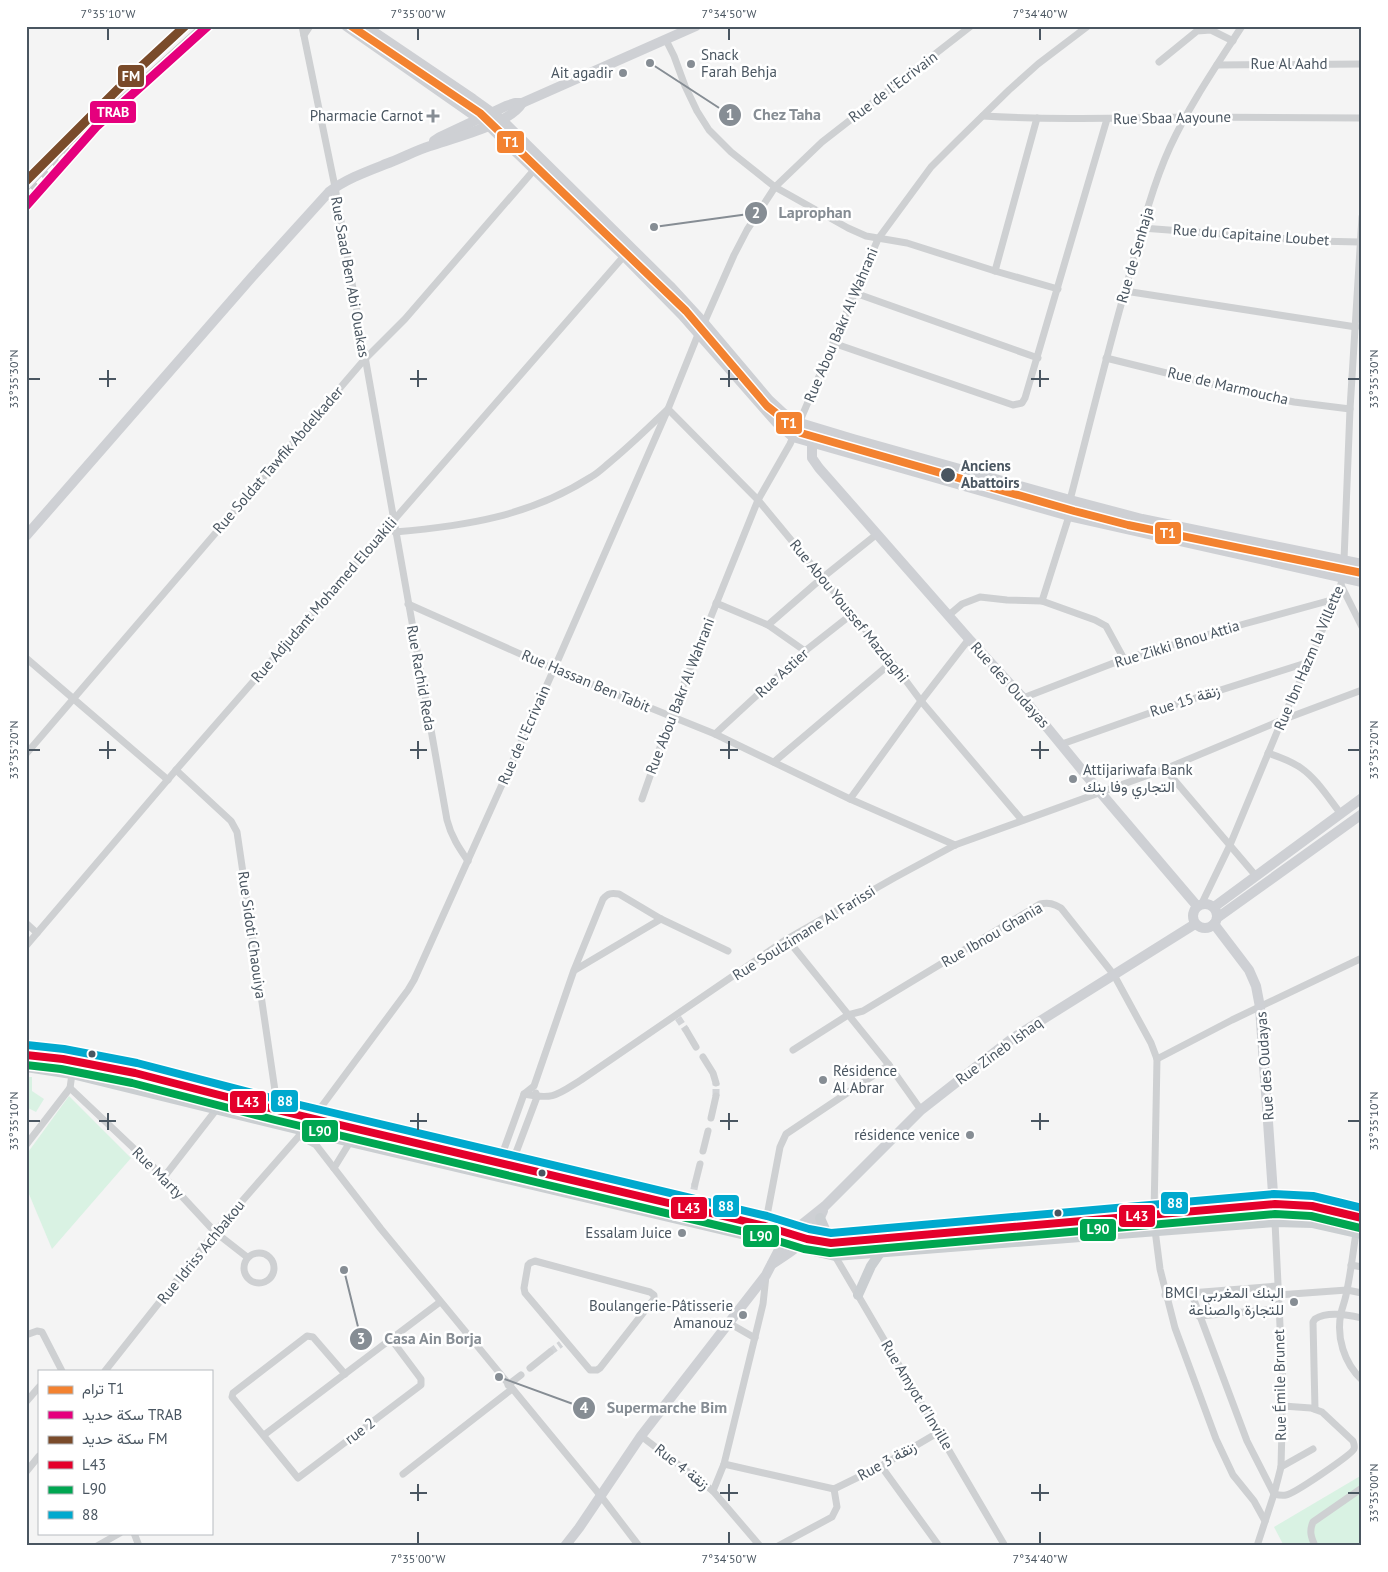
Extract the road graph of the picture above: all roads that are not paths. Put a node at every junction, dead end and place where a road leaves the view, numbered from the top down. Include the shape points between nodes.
1 (302, 26) edge
2 (310, 26) edge
3 (346, 26) edge
4 (366, 26) edge
5 (696, 26) edge
6 (971, 26) edge
7 (1088, 26) edge
8 (1242, 26) edge
9 (304, 35) junction
10 (666, 40) junction
11 (1233, 41) junction
12 (1159, 62) dead end
13 (1362, 64) edge
14 (1217, 65) junction
15 (522, 104) junction
16 (492, 112) junction
17 (983, 116) junction
18 (1186, 117) junction
19 (1037, 118) junction
20 (1362, 118) edge
21 (480, 119) junction
22 (501, 119) junction
23 (1106, 119) junction
24 (489, 126) junction
25 (430, 146) junction
26 (534, 170) junction
27 (335, 187) junction
28 (775, 187) junction
29 (1362, 217) edge
30 (1142, 228) junction
31 (878, 239) junction
32 (1360, 242) junction
33 (624, 256) junction
34 (995, 271) junction
35 (1058, 289) junction
36 (1125, 292) junction
37 (1360, 292) edge
38 (855, 294) junction
39 (1356, 327) junction
40 (702, 328) junction
41 (833, 343) junction
42 (1038, 358) junction
43 (1106, 358) junction
44 (364, 360) junction
45 (1350, 408) junction
46 (668, 409) junction
47 (800, 423) junction
48 (794, 437) junction
49 (817, 443) junction
50 (758, 500) junction
51 (1070, 500) junction
52 (1068, 516) junction
53 (393, 520) junction
54 (395, 532) junction
55 (877, 534) junction
56 (26, 536) edge
57 (1344, 560) junction
58 (1362, 564) edge
59 (822, 578) junction
60 (1342, 581) junction
61 (1362, 582) edge
62 (1335, 600) junction
63 (1042, 601) junction
64 (716, 602) junction
65 (408, 604) junction
66 (852, 614) junction
67 (949, 615) junction
68 (768, 625) junction
69 (1362, 627) edge
70 (969, 639) junction
71 (805, 651) junction
72 (26, 658) edge
73 (1124, 659) junction
74 (892, 662) junction
75 (1309, 662) junction
76 (554, 669) junction
77 (1362, 690) edge
78 (1023, 698) junction
79 (74, 700) junction
80 (921, 701) junction
81 (671, 716) junction
82 (1282, 720) junction
83 (715, 734) junction
84 (1062, 744) junction
85 (1268, 753) junction
86 (26, 754) edge
87 (774, 762) junction
88 (1165, 769) junction
89 (176, 770) junction
90 (168, 780) junction
91 (1100, 792) junction
92 (1362, 798) edge
93 (642, 799) dead end
94 (850, 799) junction
95 (1341, 814) junction
96 (1362, 814) edge
97 (1022, 820) junction
98 (955, 844) junction
99 (1230, 845) junction
100 (468, 861) junction
101 (1256, 876) junction
102 (1199, 905) junction
103 (1215, 916) junction
104 (661, 919) junction
105 (26, 923) edge
106 (1195, 924) junction
107 (37, 933) junction
108 (787, 940) junction
109 (26, 946) edge
110 (728, 951) dead end
111 (1362, 958) edge
112 (574, 970) junction
113 (1114, 975) junction
114 (1260, 1007) junction
115 (848, 1015) junction
116 (686, 1030) tunnel mouth
117 (696, 1047) dead end
118 (793, 1050) dead end
119 (26, 1055) edge
120 (703, 1057) dead end
121 (1157, 1059) junction
122 (889, 1065) junction
123 (26, 1067) edge
124 (72, 1074) junction
125 (716, 1084) tunnel mouth
126 (534, 1086) junction
127 (70, 1088) junction
128 (524, 1094) junction
129 (716, 1096) tunnel mouth
130 (537, 1097) junction
131 (216, 1110) junction
132 (921, 1110) junction
133 (278, 1111) junction
134 (313, 1118) junction
135 (711, 1118) dead end
136 (281, 1125) junction
137 (708, 1131) dead end
138 (301, 1133) junction
139 (350, 1142) junction
140 (26, 1145) edge
141 (703, 1151) dead end
142 (499, 1163) junction
143 (700, 1164) dead end
144 (510, 1165) junction
145 (334, 1168) junction
146 (164, 1177) junction
147 (495, 1177) junction
148 (506, 1179) junction
149 (695, 1184) tunnel mouth
150 (1275, 1204) junction
151 (825, 1206) junction
152 (1154, 1214) junction
153 (820, 1218) junction
154 (1362, 1218) edge
155 (1275, 1222) junction
156 (765, 1226) junction
157 (1155, 1230) junction
158 (215, 1232) junction
159 (790, 1234) junction
160 (1359, 1234) edge
161 (807, 1239) junction
162 (830, 1243) junction
163 (782, 1244) junction
164 (796, 1248) junction
165 (880, 1253) junction
166 (835, 1256) junction
167 (248, 1257) junction
168 (772, 1264) junction
169 (1351, 1265) junction
170 (1362, 1267) edge
171 (766, 1275) junction
172 (1277, 1286) junction
173 (1347, 1290) junction
174 (1191, 1292) junction
175 (1362, 1293) edge
176 (1165, 1294) junction
177 (1278, 1294) junction
178 (858, 1295) junction
179 (440, 1302) junction
180 (1279, 1309) junction
181 (1340, 1315) junction
182 (1199, 1316) junction
183 (1362, 1318) edge
184 (729, 1323) junction
185 (26, 1336) edge
186 (755, 1338) junction
187 (391, 1339) junction
188 (563, 1342) joint
189 (550, 1352) tunnel mouth
190 (59, 1363) junction
191 (530, 1368) dead end
192 (54, 1370) edge
193 (62, 1370) edge
194 (106, 1370) edge
195 (345, 1374) junction
196 (521, 1375) dead end
197 (1362, 1380) edge
198 (510, 1387) junction
199 (38, 1388) edge
200 (26, 1402) edge
201 (1283, 1406) junction
202 (1315, 1409) junction
203 (939, 1432) junction
204 (264, 1436) junction
205 (641, 1436) junction
206 (1313, 1449) dead end
207 (38, 1457) edge
208 (724, 1464) junction
209 (881, 1466) junction
210 (1280, 1467) junction
211 (26, 1472) edge
212 (403, 1474) dead end
213 (1362, 1488) edge
214 (834, 1489) junction
215 (713, 1491) junction
216 (1274, 1494) junction
217 (600, 1495) junction
218 (1265, 1521) junction
219 (118, 1534) edge
220 (134, 1534) edge
221 (96, 1546) edge
222 (139, 1546) edge
223 (565, 1546) edge
224 (638, 1546) edge
225 (760, 1546) edge
226 (778, 1546) edge
227 (939, 1546) edge
228 (1005, 1546) edge
229 (1257, 1546) edge
230 (1315, 1546) edge

1 - 9 street, Rue Saad Ben Abi Ouakas
2 - 9 street
3 - 21 street
4 - 16 street
5 - 10 street
6 - 28 street, Rue de l'Ecrivain via 828,137
7 - 17 street, Rue Abou Bakr Al Wahrani via 1038,64
8 - 11 street, Rue de Senhaja
9 - 27 street, Rue Saad Ben Abi Ouakas
10 - 15 street
10 - 28 street via 685,86 709,130
11 - 12 street via 1211,30 1197,31
11 - 14 street, Rue de Senhaja
13 - 14 street, Rue Al Aahd
14 - 18 street, Rue de Senhaja
15 - 16 street via 510,104
15 - 22 street
16 - 21 street
16 - 22 street
17 - 19 street, Rue Sbaa Aayoune
17 - 31 street, Rue Abou Bakr Al Wahrani via 932,167
18 - 20 street, Rue Sbaa Aayoune
18 - 23 street, Rue Sbaa Aayoune
18 - 30 street, Rue de Senhaja via 1164,164
19 - 23 street, Rue Sbaa Aayoune
19 - 34 street
21 - 24 street
21 - 25 street via 440,137
22 - 24 street
22 - 40 street via 670,286
23 - 35 street
24 - 25 street
24 - 26 street
25 - 27 street
26 - 33 street
26 - 44 street, Rue Soldat Tawfik Abdelkader via 405,319
27 - 44 street, Rue Saad Ben Abi Ouakas
27 - 56 street
28 - 31 street via 848,228
28 - 40 street, Rue de l'Ecrivain via 734,255
29 - 32 street, Rue Ibn Hazm la Villette
30 - 32 street, Rue du Capitaine Loubet
30 - 36 street, Rue de Senhaja
31 - 34 street via 907,243
31 - 38 street, Rue Abou Bakr Al Wahrani
32 - 37 street, Rue Ibn Hazm la Villette
33 - 40 street
33 - 53 street, Rue Adjudant Mohamed Elouakili
34 - 35 street
35 - 42 street
36 - 39 street
36 - 43 street, Rue de Senhaja
37 - 39 street, Rue Ibn Hazm la Villette
38 - 41 street, Rue Abou Bakr Al Wahrani
38 - 42 street
39 - 45 street, Rue Ibn Hazm la Villette
40 - 46 street, Rue de l'Ecrivain
40 - 47 street via 782,413
40 - 48 street via 776,422
41 - 42 street via 1013,405 1022,403 1025,398
41 - 47 street, Rue Abou Bakr Al Wahrani
43 - 45 street, Rue de Marmoucha via 1249,393
43 - 51 street, Rue de Senhaja
44 - 53 street, Rue Saad Ben Abi Ouakas
44 - 79 street, Rue Soldat Tawfik Abdelkader
45 - 57 street, Rue Ibn Hazm la Villette
46 - 50 street, Rue Abou Youssef Mazdaghi
46 - 54 street via 592,477 557,496 515,513 478,522
46 - 76 street, Rue de l'Ecrivain
47 - 48 street, Rue Abou Bakr Al Wahrani
47 - 51 street
48 - 49 street
48 - 50 street, Rue Abou Bakr Al Wahrani
49 - 52 street
49 - 55 street, Rue des Oudayas via 812,458 818,468
50 - 59 street, Rue Abou Youssef Mazdaghi
50 - 64 street, Rue Abou Bakr Al Wahrani
51 - 57 street via 1142,519
52 - 60 street
52 - 63 street
53 - 54 street, Rue Rachid Reda
53 - 89 street, Rue Adjudant Mohamed Elouakili
54 - 65 street, Rue Rachid Reda
55 - 59 street
55 - 67 street, Rue des Oudayas
57 - 58 street
57 - 60 street, Rue Ibn Hazm la Villette
59 - 66 street, Rue Abou Youssef Mazdaghi
59 - 68 street
60 - 61 street
60 - 62 street, Rue Ibn Hazm la Villette
60 - 69 street
62 - 73 street, Rue Zikki Bnou Attia
62 - 75 street, Rue Ibn Hazm la Villette
63 - 67 street via 980,597 962,604
63 - 73 street via 1106,626
64 - 68 street
64 - 81 street, Rue Abou Bakr Al Wahrani
65 - 76 street, Rue Hassan Ben Tabit
65 - 100 street, Rue Rachid Reda via 447,820 450,832
66 - 71 street, Rue Astier
66 - 74 street, Rue Abou Youssef Mazdaghi
67 - 70 street, Rue des Oudayas
68 - 71 street
70 - 78 street, Rue des Oudayas
70 - 80 street
71 - 83 street, Rue Astier
72 - 79 street
73 - 78 street, Rue Zikki Bnou Attia
74 - 80 street, Rue Abou Youssef Mazdaghi
74 - 87 street
75 - 82 street, Rue Ibn Hazm la Villette
75 - 84 street, Rue 15 زنقة
76 - 81 street, Rue Hassan Ben Tabit
76 - 100 street, Rue de l'Ecrivain
77 - 82 street, Rue Soulzimane Al Farissi
78 - 84 street, Rue des Oudayas
79 - 86 street, Rue Soldat Tawfik Abdelkader
79 - 90 street
80 - 94 street
80 - 97 street, Rue Abou Youssef Mazdaghi
81 - 83 street, Rue Hassan Ben Tabit
81 - 93 street, Rue Abou Bakr Al Wahrani
82 - 85 street, Rue Ibn Hazm la Villette
82 - 88 street, Rue Soulzimane Al Farissi
83 - 87 street, Rue Hassan Ben Tabit
84 - 91 street, Rue des Oudayas
85 - 95 street via 1302,769
85 - 99 street, Rue Ibn Hazm la Villette
87 - 94 street, Rue Hassan Ben Tabit
88 - 91 street, Rue Soulzimane Al Farissi
88 - 99 street
89 - 90 street, Rue Adjudant Mohamed Elouakili
89 - 133 street, Rue Sidoti Chaouiya via 231,821 237,832
90 - 107 street, Rue Adjudant Mohamed Elouakili
91 - 97 street, Rue Soulzimane Al Farissi
91 - 102 street, Rue des Oudayas
92 - 95 street
94 - 98 street, Rue Hassan Ben Tabit
95 - 101 street
96 - 103 street
97 - 98 street, Rue Soulzimane Al Farissi
98 - 108 street, Rue Soulzimane Al Farissi
99 - 101 street
99 - 102 street, Rue Ibn Hazm la Villette
100 - 134 street, Rue de l'Ecrivain via 408,990
101 - 103 street
102 - 103 street via 1209,904
102 - 106 street via 1192,917
103 - 106 street via 1207,928
103 - 114 street, Rue des Oudayas via 1249,970
104 - 110 street
104 - 112 street
104 - 112 street via 619,894 607,894
105 - 107 street
106 - 113 street, Rue Zineb Ishaq
107 - 109 street, Rue Adjudant Mohamed Elouakili
108 - 115 street
108 - 130 street, Rue Soulzimane Al Farissi via 581,1080 557,1095
111 - 114 street
112 - 126 street
113 - 115 street, Rue Ibnou Ghania via 1061,908 1045,903 863,1011
113 - 121 street, Rue Ibnou Ghania
113 - 132 street, Rue Zineb Ishaq via 1013,1038
114 - 121 street
114 - 150 street, Rue des Oudayas
115 - 118 street, Rue Ibnou Ghania
115 - 122 street
116 - 117 street
119 - 133 main road via 88,1062
120 - 125 street
121 - 152 street
122 - 132 street
122 - 156 street via 786,1134 780,1146
123 - 124 main road
124 - 127 street
124 - 131 main road
126 - 128 street
126 - 130 street
127 - 140 street
127 - 146 street, Rue Marty
128 - 130 street, Rue Soulzimane Al Farissi
128 - 142 street
129 - 135 street
130 - 144 street
131 - 136 main road
131 - 146 street
132 - 151 street, Rue Zineb Ishaq
133 - 134 main road
133 - 136 street, Rue Sidoti Chaouiya
134 - 138 street, Rue Idriss Achbakou
134 - 142 main road
136 - 138 main road
137 - 141 street
138 - 139 main road
138 - 145 street
138 - 158 street, Rue Idriss Achbakou
139 - 145 street
139 - 147 main road
142 - 144 main road
142 - 147 street
143 - 149 street
144 - 148 street
144 - 156 main road via 691,1204
145 - 179 street
146 - 158 street, Rue Marty
147 - 148 main road
148 - 163 main road
150 - 152 main road
150 - 154 main road via 1312,1206
150 - 155 street, Rue des Oudayas
151 - 153 street, Rue Zineb Ishaq
151 - 159 street, Rue Zineb Ishaq
152 - 162 main road
153 - 161 street, Rue Zineb Ishaq
153 - 162 main road
155 - 157 main road
155 - 160 main road via 1313,1223
155 - 172 street, Rue Émile Brunet
156 - 159 main road
157 - 165 main road
157 - 176 street
158 - 167 street, Rue Marty
158 - 194 street, Rue Idriss Achbakou
159 - 161 main road
159 - 163 street, Rue Zineb Ishaq
160 - 169 street
161 - 162 main road
161 - 164 street, Rue Zineb Ishaq
162 - 166 street, Rue Amyot d'Inville
163 - 164 main road
163 - 168 street, Rue Zineb Ishaq
164 - 166 main road
164 - 168 street, Rue Zineb Ishaq
165 - 166 main road
165 - 178 main road
166 - 178 street, Rue Amyot d'Inville
167 - 167 street via 243,1268 252,1282 263,1283 272,1276 274,1265 268,1256 258,1252
168 - 171 street, Rue Zineb Ishaq
169 - 170 street
169 - 173 street
171 - 184 street, Rue Zineb Ishaq
171 - 186 street
172 - 174 street
172 - 177 street, Rue Émile Brunet
173 - 175 street
173 - 177 street
173 - 181 street
174 - 176 street
174 - 182 street
176 - 218 street via 1216,1438 1233,1475
177 - 180 street, Rue Émile Brunet
178 - 203 street, Rue Amyot d'Inville
179 - 187 street
179 - 198 street
180 - 182 street
180 - 201 street, Rue Émile Brunet
181 - 183 street
181 - 197 street via 1346,1359
181 - 202 street via 1318,1317 1314,1322
182 - 216 street via 1247,1441
184 - 186 street
184 - 205 street, Rue Zineb Ishaq
185 - 190 street via 40,1330
186 - 208 street
187 - 195 street
187 - 204 street, rue 2 via 422,1379 421,1384 307,1472 297,1478
188 - 188 street via 525,1293 531,1262 654,1295 597,1370 587,1368
189 - 191 street
190 - 192 street
190 - 193 street
195 - 204 street
195 - 204 street via 313,1337 307,1336 232,1395
196 - 198 street
198 - 212 street
198 - 217 street
199 - 200 street
201 - 202 street
201 - 210 street, Rue Émile Brunet
202 - 216 street via 1353,1441 1353,1451 1295,1492
203 - 209 street, Rue 3 زنقة
203 - 228 street, Rue Amyot d'Inville
205 - 215 street, Rue 4 زنقة
205 - 217 street, Rue Zineb Ishaq
206 - 210 street
207 - 211 street
208 - 214 street
208 - 215 street
209 - 214 street, Rue 3 زنقة
209 - 227 street
210 - 216 street, Rue Émile Brunet
213 - 230 street via 1312,1522 1310,1535
214 - 226 street via 837,1507 832,1517
215 - 225 street, Rue 4 زنقة
216 - 218 street, Rue Émile Brunet
217 - 223 street, Rue Zineb Ishaq
217 - 224 street
218 - 229 street, Rue Émile Brunet
219 - 221 street
220 - 222 street

